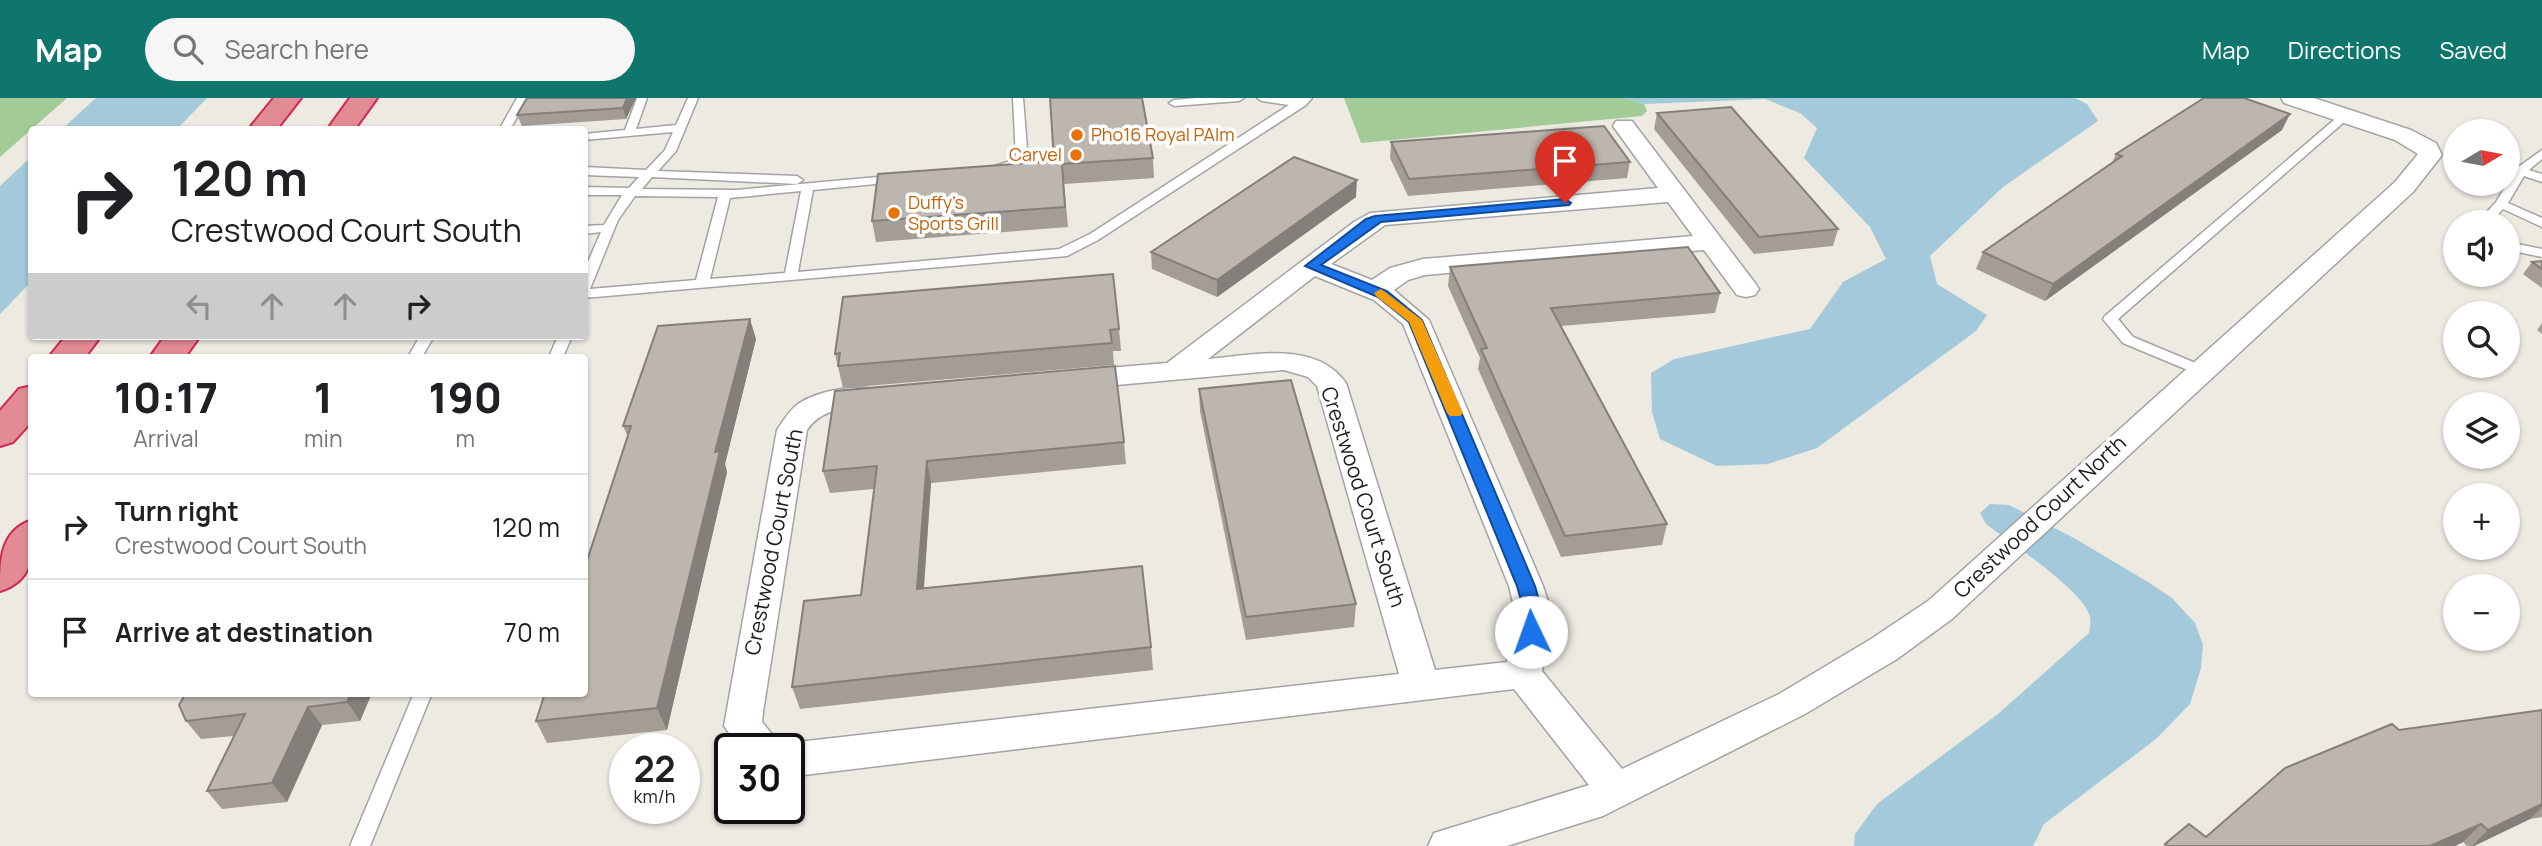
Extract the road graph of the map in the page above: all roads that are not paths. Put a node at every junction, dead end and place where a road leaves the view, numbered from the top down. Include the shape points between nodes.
1 (288, 98) edge
2 (364, 98) edge
3 (642, 98) edge
4 (693, 98) edge
5 (1018, 98) edge
6 (1239, 98) edge
7 (1262, 98) edge
8 (2292, 98) edge
9 (525, 99) edge
10 (1305, 101) edge
11 (1174, 103) dead end
12 (2345, 116) junction
13 (264, 126) edge
14 (343, 126) edge
15 (507, 126) edge
16 (1624, 126) dead end
17 (681, 128) junction
18 (629, 133) junction
19 (588, 137) edge
20 (2542, 153) edge
21 (588, 171) edge
22 (2521, 171) junction
23 (988, 172) edge
24 (650, 174) junction
25 (911, 177) edge
26 (2542, 177) edge
27 (873, 180) junction
28 (808, 187) junction
29 (588, 191) edge
30 (632, 192) junction
31 (725, 194) junction
32 (1675, 194) junction
33 (2501, 204) junction
34 (2495, 210) edge
35 (2542, 223) edge
36 (608, 228) junction
37 (588, 230) edge
38 (1711, 242) junction
39 (2520, 248) edge
40 (2542, 253) edge
41 (1312, 266) junction
42 (791, 275) junction
43 (588, 278) edge
44 (702, 283) junction
45 (1746, 289) dead end
46 (1375, 291) junction
47 (588, 294) edge
48 (81, 340) edge
49 (180, 340) edge
50 (69, 354) edge
51 (169, 354) edge
52 (1176, 370) junction
53 (2200, 370) junction
54 (1038, 383) edge
55 (900, 395) edge
56 (28, 402) edge
57 (0, 434) edge
58 (28, 539) edge
59 (0, 576) edge
60 (1523, 674) junction
61 (1421, 685) junction
62 (421, 697) edge
63 (749, 733) edge
64 (805, 759) edge
65 (1616, 790) junction
66 (1468, 844) edge
67 (360, 846) edge

1 - 13 highway
2 - 14 highway
3 - 18 lane
4 - 17 lane
5 - 23 lane via 1021,161
6 - 11 lane
7 - 10 lane
8 - 12 street, Crestwood Court North
9 - 15 lane
10 - 42 lane via 1062,253
12 - 53 street, Crestwood Court North via 2403,135 2428,148 2430,155 2404,187
12 - 53 lane via 2109,319 2128,340
16 - 32 street
17 - 18 lane
17 - 24 lane via 670,151
18 - 19 lane
20 - 22 lane
21 - 24 lane
22 - 26 lane
22 - 33 lane
24 - 27 lane
24 - 30 lane
25 - 27 lane
27 - 28 lane
28 - 31 lane
28 - 42 lane
29 - 30 lane
30 - 31 lane
30 - 36 lane
31 - 44 lane
32 - 38 street
32 - 41 street via 1379,218
33 - 34 lane
33 - 35 lane
36 - 37 lane
36 - 43 lane
38 - 45 street
38 - 46 street via 1423,267 1399,274
39 - 40 lane
41 - 46 street
41 - 52 street
42 - 44 lane
44 - 47 lane
46 - 60 street via 1415,320 1526,586 1533,611
48 - 50 highway
49 - 51 highway
52 - 54 street, Crestwood Court South
52 - 61 street, Crestwood Court South via 1285,361 1318,371 1331,383
53 - 65 street, Crestwood Court North via 1940,610 1792,704
55 - 63 street, Crestwood Court South via 817,404 806,410 792,430 744,712 743,726
56 - 57 highway
58 - 59 highway
60 - 61 street
60 - 65 street
61 - 64 street
62 - 67 lane
65 - 66 street, Crestwood Court North via 1589,804

